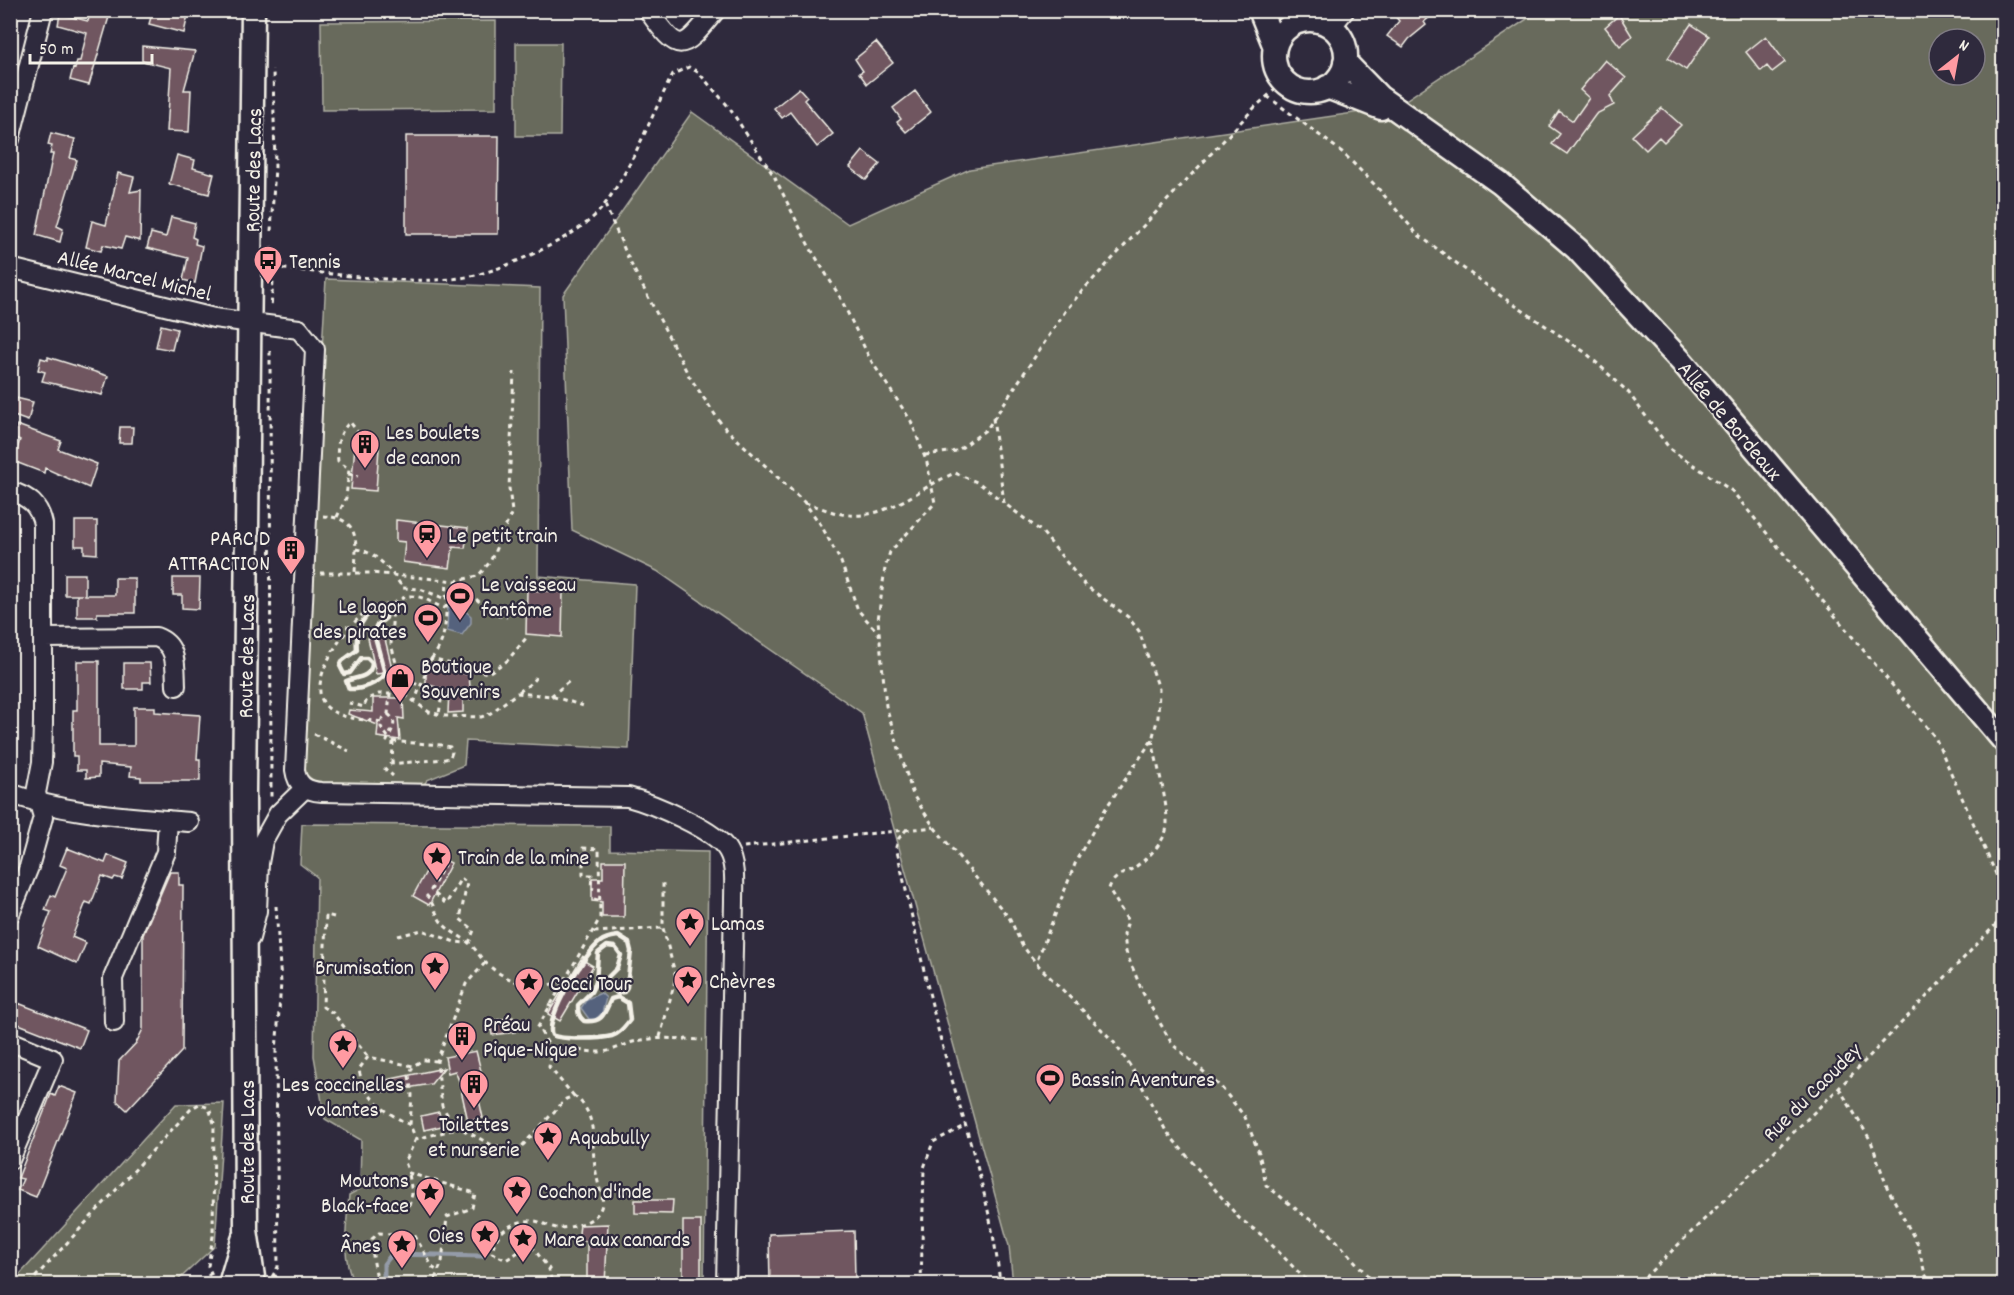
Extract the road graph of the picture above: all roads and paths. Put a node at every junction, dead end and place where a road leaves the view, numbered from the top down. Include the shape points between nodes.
1 (43, 10) edge
2 (253, 10) edge
3 (648, 10) edge
4 (716, 10) edge
5 (1260, 10) edge
6 (1285, 17) edge
7 (1338, 19) edge
8 (1275, 47) junction
9 (1345, 62) junction
10 (273, 64) dead end
11 (1285, 81) junction
12 (1327, 87) junction
13 (1267, 96) junction
14 (1427, 132) junction
15 (10, 139) edge
16 (604, 205) junction
17 (10, 268) edge
18 (250, 323) junction
19 (514, 372) dead end
20 (993, 418) junction
21 (360, 453) dead end
22 (925, 455) junction
23 (348, 474) junction
24 (358, 476) dead end
25 (933, 482) junction
26 (10, 491) edge
27 (804, 502) junction
28 (1004, 503) junction
29 (315, 516) dead end
30 (337, 517) junction
31 (356, 549) junction
32 (313, 573) dead end
33 (356, 573) junction
34 (393, 575) junction
35 (447, 580) junction
36 (456, 581) junction
37 (446, 599) junction
38 (393, 604) junction
39 (445, 608) junction
40 (507, 617) dead end
41 (316, 626) dead end
42 (350, 627) junction
43 (880, 635) junction
44 (526, 637) dead end
45 (43, 638) junction
46 (431, 659) junction
47 (538, 675) dead end
48 (401, 678) junction
49 (572, 680) dead end
50 (420, 685) junction
51 (176, 686) dead end
52 (463, 691) dead end
53 (517, 693) junction
54 (390, 694) junction
55 (442, 694) junction
56 (551, 696) junction
57 (349, 703) dead end
58 (414, 703) junction
59 (587, 707) dead end
60 (388, 714) junction
61 (439, 714) junction
62 (381, 722) junction
63 (388, 738) junction
64 (1152, 740) junction
65 (2004, 741) edge
66 (393, 742) junction
67 (392, 764) junction
68 (402, 776) dead end
69 (305, 788) junction
70 (10, 793) edge
71 (40, 805) junction
72 (168, 820) junction
73 (189, 822) dead end
74 (934, 827) junction
75 (908, 829) junction
76 (728, 849) junction
77 (442, 864) dead end
78 (663, 879) dead end
79 (594, 889) dead end
80 (2004, 892) edge
81 (426, 895) dead end
82 (436, 895) junction
83 (594, 899) dead end
84 (601, 900) junction
85 (433, 902) junction
86 (10, 915) edge
87 (2004, 916) edge
88 (334, 917) dead end
89 (663, 928) junction
90 (594, 932) junction
91 (398, 936) dead end
92 (469, 943) junction
93 (580, 955) junction
94 (245, 957) junction
95 (485, 963) junction
96 (1036, 963) junction
97 (580, 968) dead end
98 (565, 980) junction
99 (548, 1005) junction
100 (556, 1010) dead end
101 (114, 1022) dead end
102 (660, 1037) junction
103 (703, 1040) dead end
104 (10, 1041) edge
105 (552, 1051) junction
106 (368, 1058) junction
107 (437, 1061) junction
108 (413, 1066) junction
109 (1839, 1088) junction
110 (574, 1096) junction
111 (410, 1125) junction
112 (454, 1125) junction
113 (966, 1125) junction
114 (416, 1138) junction
115 (10, 1160) edge
116 (409, 1173) junction
117 (409, 1206) dead end
118 (246, 1230) junction
119 (439, 1270) junction
120 (210, 1273) dead end
121 (275, 1275) dead end
122 (204, 1284) edge
123 (230, 1284) edge
124 (254, 1284) edge
125 (279, 1284) edge
126 (378, 1284) edge
127 (433, 1284) edge
128 (552, 1284) edge
129 (726, 1284) edge
130 (921, 1284) edge
131 (1000, 1284) edge
132 (1310, 1284) edge
133 (1375, 1284) edge
134 (1638, 1284) edge
135 (1931, 1284) edge

1 - 15 street
2 - 18 main road, Route des Lacs
3 - 4 street via 668,39 680,42 691,39
5 - 8 main road
6 - 7 main road
6 - 8 main road
7 - 9 main road
8 - 11 main road via 1275,66
9 - 12 main road via 1341,74
9 - 14 main road, Allée de Bordeaux via 1371,90
10 - 16 path via 274,268 400,279 454,279 541,250 591,220
11 - 12 main road via 1308,92
11 - 13 path
12 - 14 main road, Allée de Bordeaux via 1359,97
13 - 20 path via 1083,290
13 - 80 path via 1342,152 1417,234 1586,353 1628,392 1670,449 1732,491 1935,737
14 - 65 main road, Allée de Bordeaux via 1523,202 1607,281 1683,363
16 - 22 path via 643,139 672,74 681,68 694,69 728,106 774,176 870,359 911,421
16 - 27 path via 689,376 722,425
17 - 18 street, Allée Marcel Michel via 214,318
18 - 69 street, Allée Marcel Michel via 299,329 315,349 295,762 296,777
18 - 94 main road, Route des Lacs
19 - 36 path via 509,488 512,512 490,562 478,576
20 - 22 path via 987,429 957,451
20 - 28 path
21 - 23 path via 357,431 350,422 336,449 338,461 349,469
22 - 25 path
23 - 24 path
23 - 30 path via 346,498
25 - 27 path via 910,498 876,513 842,514
25 - 28 path via 955,473 979,483
25 - 43 path via 932,508 899,540 888,558 878,620
26 - 45 street via 34,503 41,516
27 - 43 path via 834,545 858,610
28 - 64 path via 1042,532 1071,571 1128,617 1139,632 1159,689
29 - 30 path
30 - 31 path via 355,534
31 - 33 path
31 - 34 path via 369,551
32 - 33 path
33 - 34 path
34 - 35 path
34 - 37 path via 403,588 420,589
35 - 36 path
35 - 37 path
36 - 40 path via 494,615
37 - 39 path
38 - 39 path via 411,596
38 - 42 path via 370,608
38 - 48 path via 391,644
39 - 46 path via 443,637 439,651
41 - 42 path
42 - 62 path via 324,666 318,690 326,706 336,712 356,720
43 - 74 path via 890,723 913,795
44 - 46 path via 507,661 488,674
45 - 51 street via 165,640 175,658
45 - 71 street via 42,762 36,793
46 - 50 path
47 - 53 path
48 - 50 path
48 - 54 path
49 - 56 path
50 - 55 path
50 - 58 path
52 - 55 path
53 - 56 path
53 - 61 path via 481,717
54 - 57 path via 367,699 364,707
54 - 58 path via 404,694
54 - 60 path
55 - 61 path
56 - 59 path
58 - 61 path
60 - 62 path
60 - 63 path via 394,725
62 - 63 path
63 - 66 path
64 - 96 path via 1077,860
64 - 133 path via 1167,818 1166,832 1151,854 1119,876 1109,889 1128,921 1124,934 1133,971 1172,1044 1221,1087 1245,1118 1266,1185 1326,1229
66 - 67 path
66 - 67 path via 442,745 452,752 445,759
67 - 68 path via 385,769 387,772
69 - 76 street via 322,792 628,797 684,819
69 - 94 street via 278,814 263,842 257,911
70 - 71 street
71 - 72 street
71 - 86 street via 43,817
72 - 73 street
72 - 101 street via 166,852 113,978
74 - 75 path
74 - 96 path via 1010,920
75 - 76 path
75 - 113 path via 898,838 896,847 940,1037
76 - 129 street via 734,901
77 - 82 path via 431,890
78 - 89 path
79 - 84 path via 592,875 583,875 583,848 599,849
81 - 85 path
82 - 85 path
82 - 92 path via 446,904 461,878 467,883 460,919 474,930
83 - 84 path
84 - 90 path
85 - 92 path via 439,920 453,935
87 - 109 path, Rue du Caoudey
88 - 106 path via 326,915 323,1007 333,1013
89 - 90 path
89 - 102 path via 676,977
90 - 93 path
91 - 92 path via 422,930
92 - 95 path
93 - 97 path via 584,958
93 - 98 path
94 - 118 main road, Route des Lacs
95 - 98 path via 522,984 540,987
95 - 107 path via 466,984
96 - 132 path via 1113,1041 1135,1072 1166,1131 1239,1218 1263,1236
98 - 99 path
99 - 100 path
99 - 105 path via 538,1027
102 - 103 path
102 - 105 path via 606,1052 580,1053 562,1048
104 - 115 street via 53,1059
105 - 110 path via 549,1067
106 - 108 path
106 - 111 path via 360,1064 361,1086 379,1107
107 - 108 path via 423,1060
107 - 112 path via 442,1106
108 - 111 path via 409,1076
109 - 134 path, Rue du Caoudey
109 - 135 path via 1871,1141 1887,1187 1918,1245
110 - 112 path via 555,1107 523,1145 508,1149
110 - 128 path via 589,1115 593,1128 602,1207 592,1219 577,1225 556,1228 537,1221 520,1221 493,1241 492,1253 506,1260 526,1247 534,1248 549,1269
111 - 114 path
112 - 114 path via 452,1130
113 - 130 path via 933,1142 924,1168
113 - 131 path via 997,1246
114 - 116 path via 405,1162
116 - 117 path
116 - 119 path via 475,1193 472,1208 447,1218
118 - 123 main road, Route des Lacs
118 - 124 main road, Route des Lacs
119 - 126 path via 433,1268 415,1236 379,1233 372,1239 372,1264
119 - 127 path
120 - 122 path
121 - 125 path

